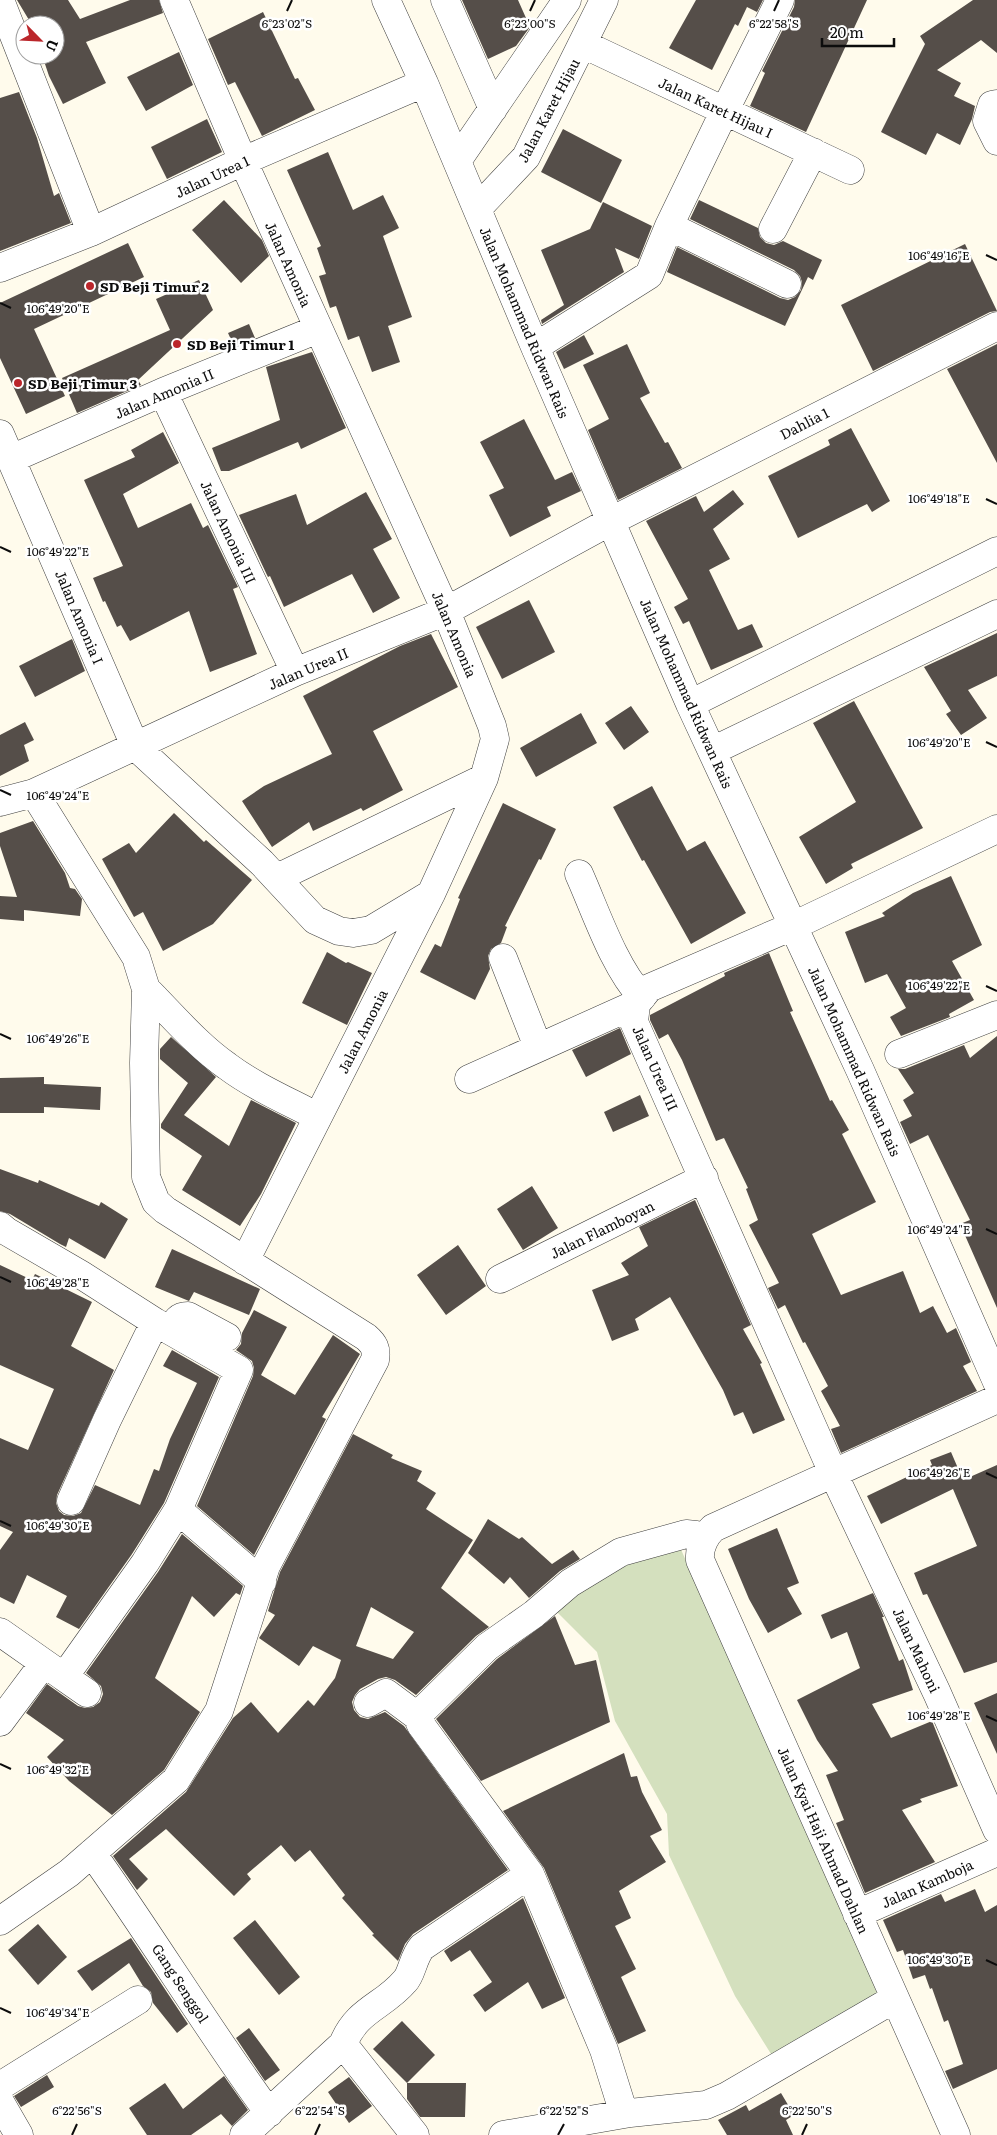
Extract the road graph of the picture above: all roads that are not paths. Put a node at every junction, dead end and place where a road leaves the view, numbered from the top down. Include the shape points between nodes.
1 (0, 0) edge
2 (174, 0) edge
3 (386, 0) edge
4 (445, 0) edge
5 (604, 0) edge
6 (780, 0) edge
7 (565, 1) edge
8 (583, 44) junction
9 (424, 83) junction
10 (493, 109) junction
11 (992, 109) edge
12 (724, 110) junction
13 (997, 141) edge
14 (813, 152) junction
15 (243, 161) junction
16 (457, 162) junction
17 (850, 170) dead end
18 (477, 210) junction
19 (670, 226) junction
20 (773, 229) dead end
21 (90, 232) junction
22 (0, 268) edge
23 (788, 284) dead end
24 (997, 326) edge
25 (318, 329) junction
26 (535, 347) junction
27 (163, 392) junction
28 (0, 434) edge
29 (11, 459) junction
30 (611, 520) junction
31 (997, 551) edge
32 (446, 610) junction
33 (997, 614) edge
34 (294, 672) junction
35 (690, 704) junction
36 (135, 746) junction
37 (712, 751) junction
38 (484, 778) junction
39 (34, 793) junction
40 (0, 802) edge
41 (997, 829) edge
42 (579, 874) dead end
43 (277, 878) junction
44 (431, 894) junction
45 (793, 926) junction
46 (503, 958) dead end
47 (146, 989) junction
48 (639, 1000) junction
49 (997, 1015) edge
50 (538, 1047) junction
51 (900, 1054) dead end
52 (468, 1079) dead end
53 (318, 1117) junction
54 (704, 1178) junction
55 (2, 1232) edge
56 (245, 1261) junction
57 (500, 1279) dead end
58 (164, 1327) junction
59 (227, 1337) dead end
60 (997, 1382) edge
61 (997, 1399) edge
62 (833, 1473) junction
63 (71, 1501) dead end
64 (178, 1510) junction
65 (702, 1543) junction
66 (262, 1582) junction
67 (0, 1632) edge
68 (54, 1670) junction
69 (88, 1693) dead end
70 (368, 1703) dead end
71 (416, 1716) junction
72 (0, 1722) edge
73 (997, 1830) edge
74 (997, 1852) edge
75 (92, 1854) junction
76 (530, 1874) junction
77 (857, 1914) junction
78 (0, 1921) edge
79 (894, 1999) junction
80 (138, 2000) dead end
81 (343, 2044) junction
82 (0, 2086) edge
83 (0, 2102) edge
84 (269, 2113) junction
85 (624, 2114) junction
86 (568, 2130) edge
87 (19, 2135) edge
88 (244, 2135) edge
89 (415, 2135) edge
90 (503, 2135) edge
91 (956, 2135) edge

1 - 21 street
2 - 15 street, Jalan Amonia
3 - 9 street, Jalan Mohammad Ridwan Rais
4 - 10 street
5 - 8 street, Jalan Karet Hijau
6 - 12 street
7 - 10 street
8 - 12 street, Jalan Karet Hijau I
8 - 18 street, Jalan Karet Hijau via 526,157
9 - 15 street, Jalan Urea 1
9 - 16 street, Jalan Mohammad Ridwan Rais
10 - 16 street
11 - 13 street via 987,121
12 - 14 street, Jalan Karet Hijau I
12 - 19 street
14 - 17 street, Jalan Karet Hijau I
14 - 20 street
15 - 21 street, Jalan Urea 1
15 - 25 street, Jalan Amonia
16 - 18 street, Jalan Mohammad Ridwan Rais
18 - 26 street, Jalan Mohammad Ridwan Rais
19 - 23 street
19 - 26 street via 649,275
21 - 22 street, Jalan Urea 1
24 - 30 street, Dahlia 1
25 - 27 street, Jalan Amonia II
25 - 32 street, Jalan Amonia
26 - 30 street, Jalan Mohammad Ridwan Rais
27 - 29 street, Jalan Amonia II
27 - 34 street, Jalan Amonia III
28 - 29 street, Jalan Amonia I
29 - 36 street, Jalan Amonia I
30 - 32 street, Jalan Urea II
30 - 35 street, Jalan Mohammad Ridwan Rais
31 - 35 street
32 - 34 street, Jalan Urea II
32 - 38 street, Jalan Amonia via 495,739
33 - 37 street
34 - 36 street, Jalan Urea II
35 - 37 street, Jalan Mohammad Ridwan Rais
36 - 39 street, Jalan Urea II
36 - 43 street
37 - 45 street, Jalan Mohammad Ridwan Rais
38 - 43 street
38 - 44 street, Jalan Amonia
39 - 40 street, Jalan Urea II
39 - 47 street via 136,957
41 - 45 street
42 - 48 street
43 - 44 street via 315,920 339,931 353,933 371,930
44 - 53 street, Jalan Amonia
45 - 48 street via 649,988
45 - 60 street, Jalan Mohammad Ridwan Rais
46 - 50 street
47 - 53 street via 226,1066
47 - 56 street via 145,1157 150,1192 165,1210
48 - 50 street
48 - 54 street, Jalan Urea III via 634,1022
49 - 51 street
50 - 52 street
53 - 56 street, Jalan Amonia
54 - 57 street, Jalan Flamboyan
54 - 62 street, Jalan Urea III
55 - 58 street via 80,1274
56 - 66 street via 372,1342 376,1350 375,1360 266,1566
58 - 59 street via 188,1316
58 - 63 street via 107,1420
58 - 64 street via 239,1370
61 - 62 street
62 - 65 street via 713,1528
62 - 73 street, Jalan Mahoni via 937,1693
64 - 66 street
64 - 68 street via 145,1563
65 - 71 street via 696,1535 686,1534 621,1552 570,1583 488,1647
65 - 77 street, Jalan Kyai Haji Ahmad Dahlan via 700,1560
66 - 75 street via 219,1711 176,1780
67 - 68 street
68 - 69 street
68 - 72 street
70 - 71 street via 386,1693
71 - 76 street
74 - 77 street, Jalan Kamboja
75 - 78 street
75 - 84 street, Gang Senggol
76 - 81 street via 422,1946 405,1981 357,2020
76 - 85 street via 604,2050
77 - 79 street, Jalan Kyai Haji Ahmad Dahlan
79 - 85 street via 736,2091 706,2105
79 - 91 street, Jalan Kyai Haji Ahmad Dahlan
80 - 82 street
81 - 84 street
81 - 89 street
83 - 87 street
84 - 88 street
85 - 86 street
86 - 90 street

